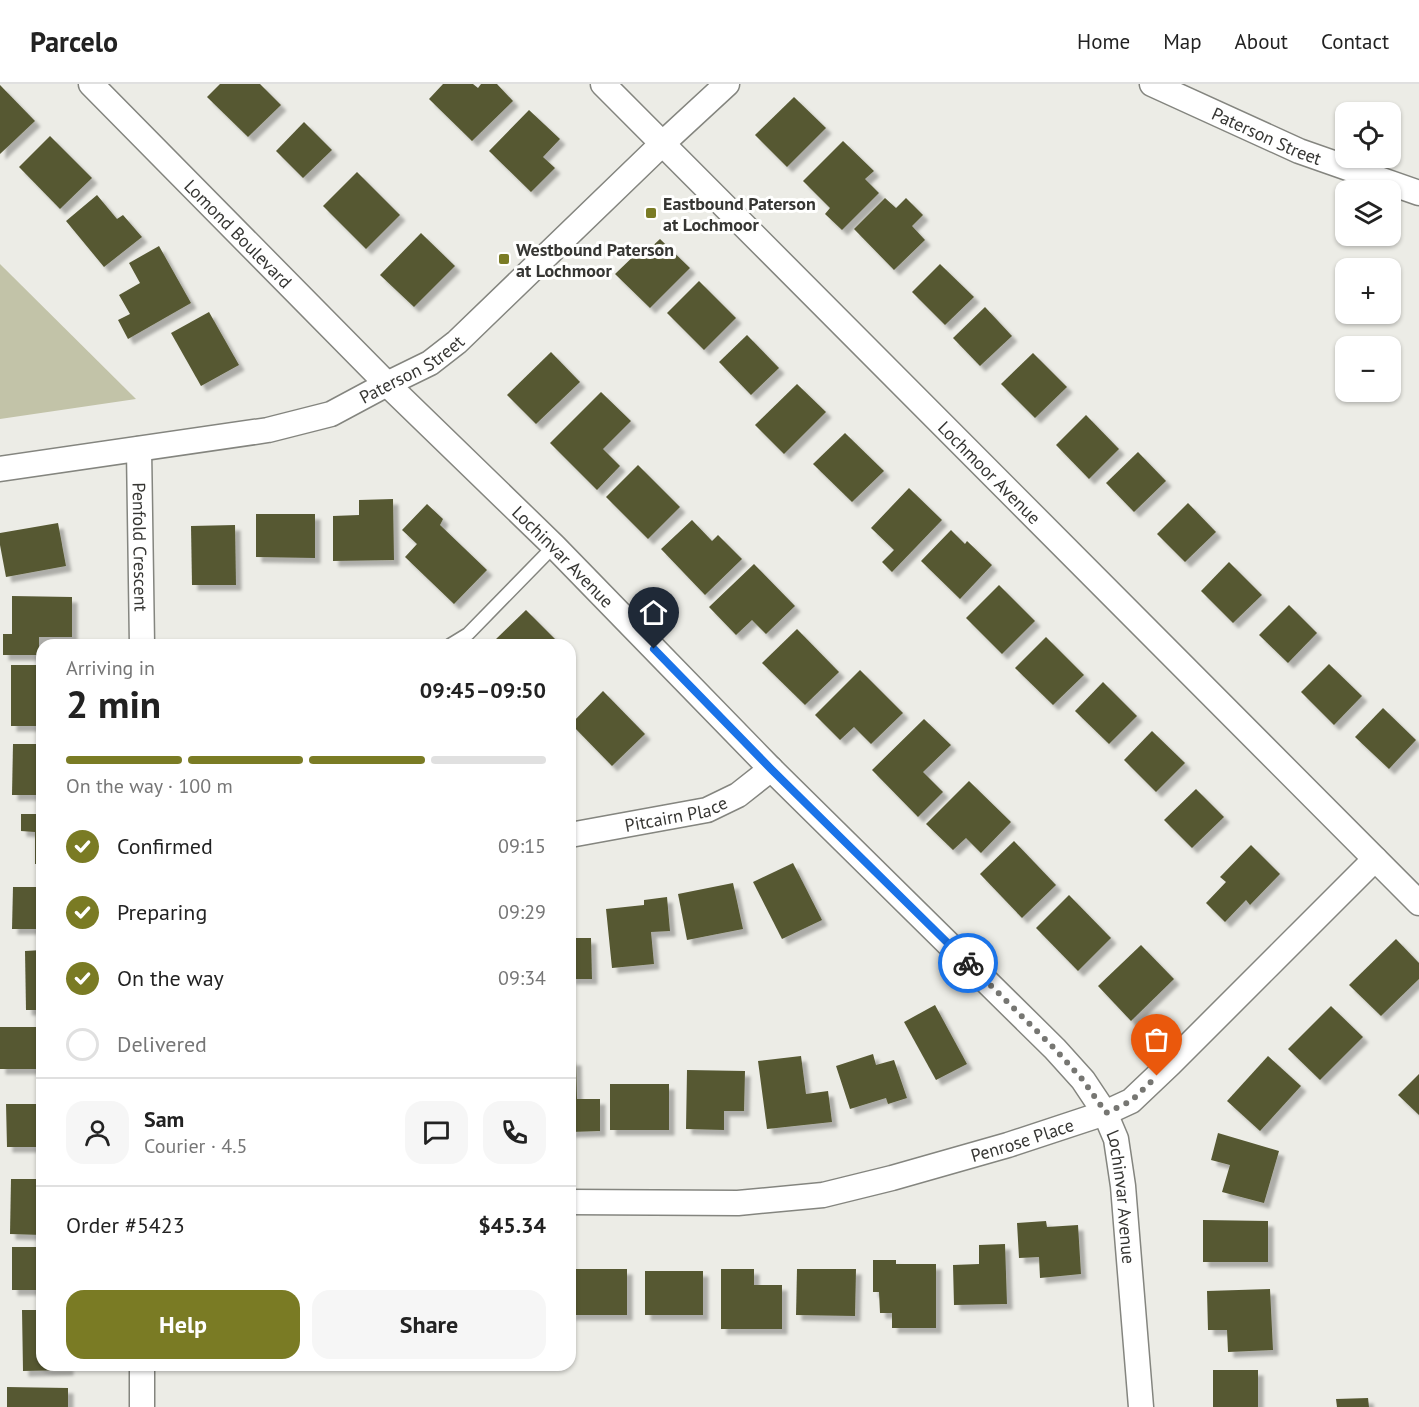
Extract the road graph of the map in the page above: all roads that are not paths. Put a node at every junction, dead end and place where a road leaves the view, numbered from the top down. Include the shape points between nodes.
1 (91, 84) edge
2 (603, 84) edge
3 (727, 84) edge
4 (1152, 84) edge
5 (662, 144) junction
6 (1419, 193) edge
7 (387, 384) junction
8 (139, 449) junction
9 (0, 470) edge
10 (554, 546) junction
11 (142, 639) edge
12 (460, 639) edge
13 (771, 769) junction
14 (576, 834) edge
15 (1375, 859) junction
16 (1419, 903) edge
17 (1106, 1113) junction
18 (576, 1202) edge
19 (142, 1371) edge
20 (142, 1407) edge
21 (1141, 1407) edge

1 - 7 street, Lomond Boulevard
2 - 5 street, Lochmoor Avenue
3 - 5 street, Paterson Street
4 - 6 street, Paterson Street via 1299,151
5 - 7 street, Paterson Street via 457,342 430,363
5 - 15 street, Lochmoor Avenue
7 - 8 street, Paterson Street via 331,414 268,430
7 - 10 street, Lochinvar Avenue
8 - 9 street, Paterson Street
8 - 11 street, Penfold Crescent
10 - 12 lane
10 - 13 street, Lochinvar Avenue
13 - 14 street, Pitcairn Place via 738,795 707,810
13 - 17 street, Lochinvar Avenue via 1055,1049
15 - 16 street
15 - 17 street, Penrose Place via 1131,1101
17 - 18 street, Penrose Place via 1008,1145 823,1195 738,1203
17 - 21 street, Lochinvar Avenue via 1116,1139 1123,1186
19 - 20 street

